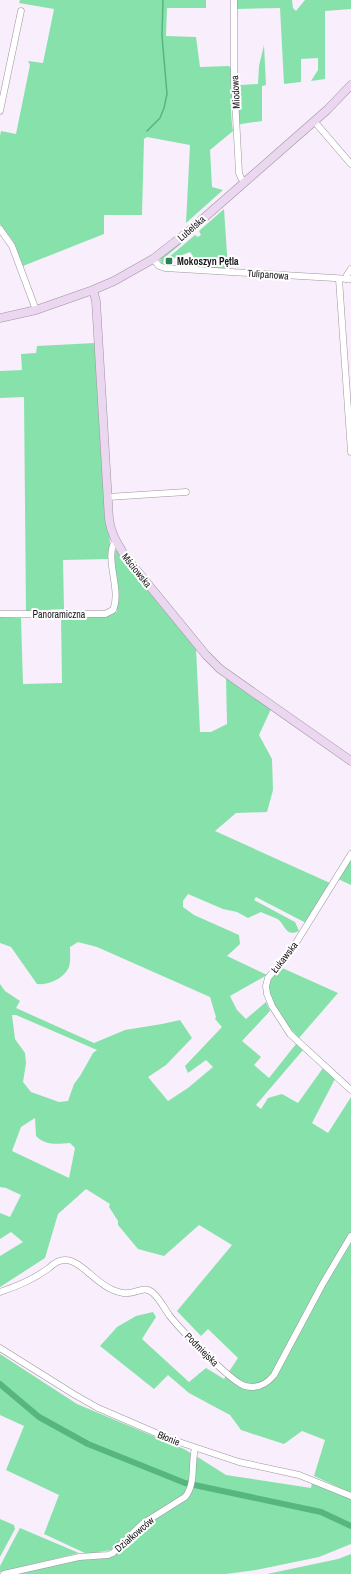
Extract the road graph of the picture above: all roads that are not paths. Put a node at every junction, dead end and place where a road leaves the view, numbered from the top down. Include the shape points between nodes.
1 (234, 0) edge
2 (21, 11) dead end
3 (351, 85) edge
4 (0, 111) edge
5 (314, 121) junction
6 (351, 164) edge
7 (245, 182) junction
8 (0, 229) edge
9 (153, 259) junction
10 (351, 269) edge
11 (339, 279) junction
12 (349, 279) edge
13 (93, 290) junction
14 (36, 310) junction
15 (0, 318) edge
16 (351, 452) edge
17 (186, 492) dead end
18 (108, 497) junction
19 (115, 541) junction
20 (0, 614) edge
21 (351, 761) edge
22 (351, 854) edge
23 (351, 1090) edge
24 (351, 1236) edge
25 (0, 1292) edge
26 (0, 1348) edge
27 (195, 1448) junction
28 (351, 1496) edge
29 (4, 1574) edge

1 - 7 street, Miodowa via 234,79 239,173
2 - 4 street
3 - 5 street, Lubelska
5 - 6 street
5 - 7 street, Lubelska
7 - 9 street, Lubelska
8 - 14 street via 12,246
9 - 11 street, Tulipanowa via 165,268
9 - 13 street, Lubelska
10 - 12 street via 347,275
11 - 12 street, Tulipanowa
11 - 16 street
13 - 14 street, Lubelska
13 - 18 street, Mściowska via 96,301
14 - 15 street, Lubelska
17 - 18 street
18 - 19 street, Mściowska via 110,527
19 - 20 street, Panoramiczna via 111,549 115,598 113,610 105,614
19 - 21 street, Mściowska via 201,649 220,669
22 - 23 street, Łukawska via 294,946 268,978 266,986 272,1006 290,1034
24 - 25 street, Podmiejska via 274,1375 258,1387 242,1385 215,1362 175,1322 151,1291 143,1289 128,1294 112,1290 71,1261 59,1261 32,1280
26 - 27 street, Błonie via 98,1408
27 - 28 street, Błonie via 239,1462 299,1475
27 - 29 street, Działkowców via 191,1485 185,1496 142,1524 113,1553 79,1557

